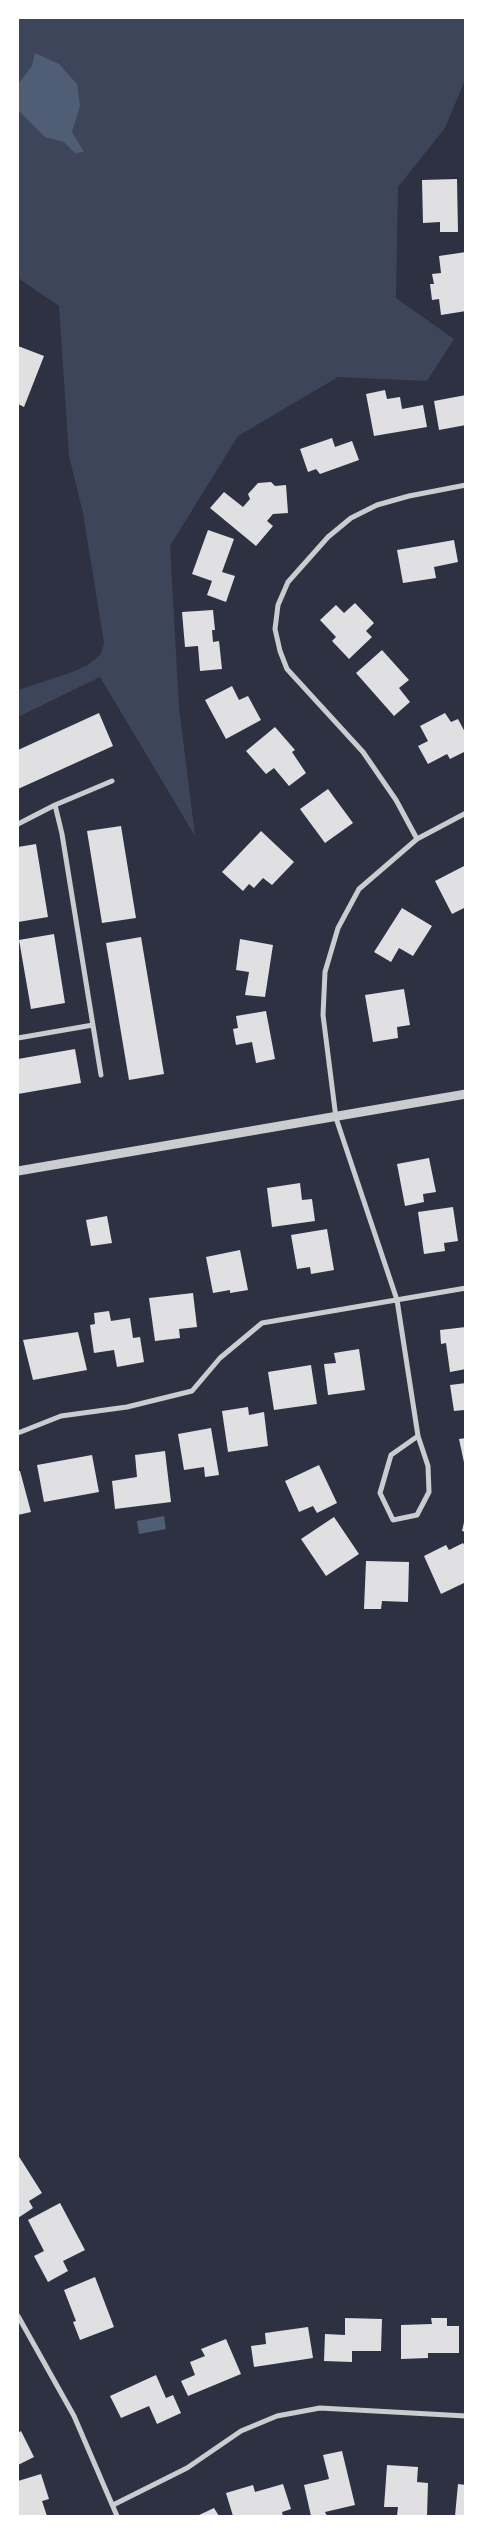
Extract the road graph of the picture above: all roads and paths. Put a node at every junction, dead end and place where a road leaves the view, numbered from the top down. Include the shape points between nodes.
1 (466, 486) edge
2 (112, 781) dead end
3 (55, 805) junction
4 (466, 813) edge
5 (18, 824) edge
6 (417, 839) junction
7 (93, 1026) junction
8 (18, 1038) edge
9 (101, 1075) dead end
10 (466, 1094) edge
11 (336, 1118) junction
12 (18, 1171) edge
13 (466, 1288) edge
14 (397, 1300) junction
15 (18, 1433) edge
16 (418, 1436) junction
17 (18, 2316) edge
18 (466, 2416) edge
19 (113, 2505) junction
20 (117, 2516) edge

1 - 6 street via 409,496 377,505 351,518 328,537 288,582 278,605 275,629 287,669 363,752 396,800
2 - 3 street
3 - 5 street
3 - 7 street
4 - 6 street
6 - 11 street via 359,888 338,928 328,963 323,1015
7 - 8 street
7 - 9 street
10 - 11 street
11 - 12 street
11 - 14 street
13 - 14 street
14 - 15 street via 262,1323 220,1358 192,1391 127,1407 61,1416
14 - 16 street
16 - 16 street via 391,1455 388,1464 380,1493 392,1520 417,1515 429,1492 428,1466
17 - 19 street via 74,2416
18 - 19 street via 320,2408 276,2416 241,2431 187,2468
19 - 20 street

